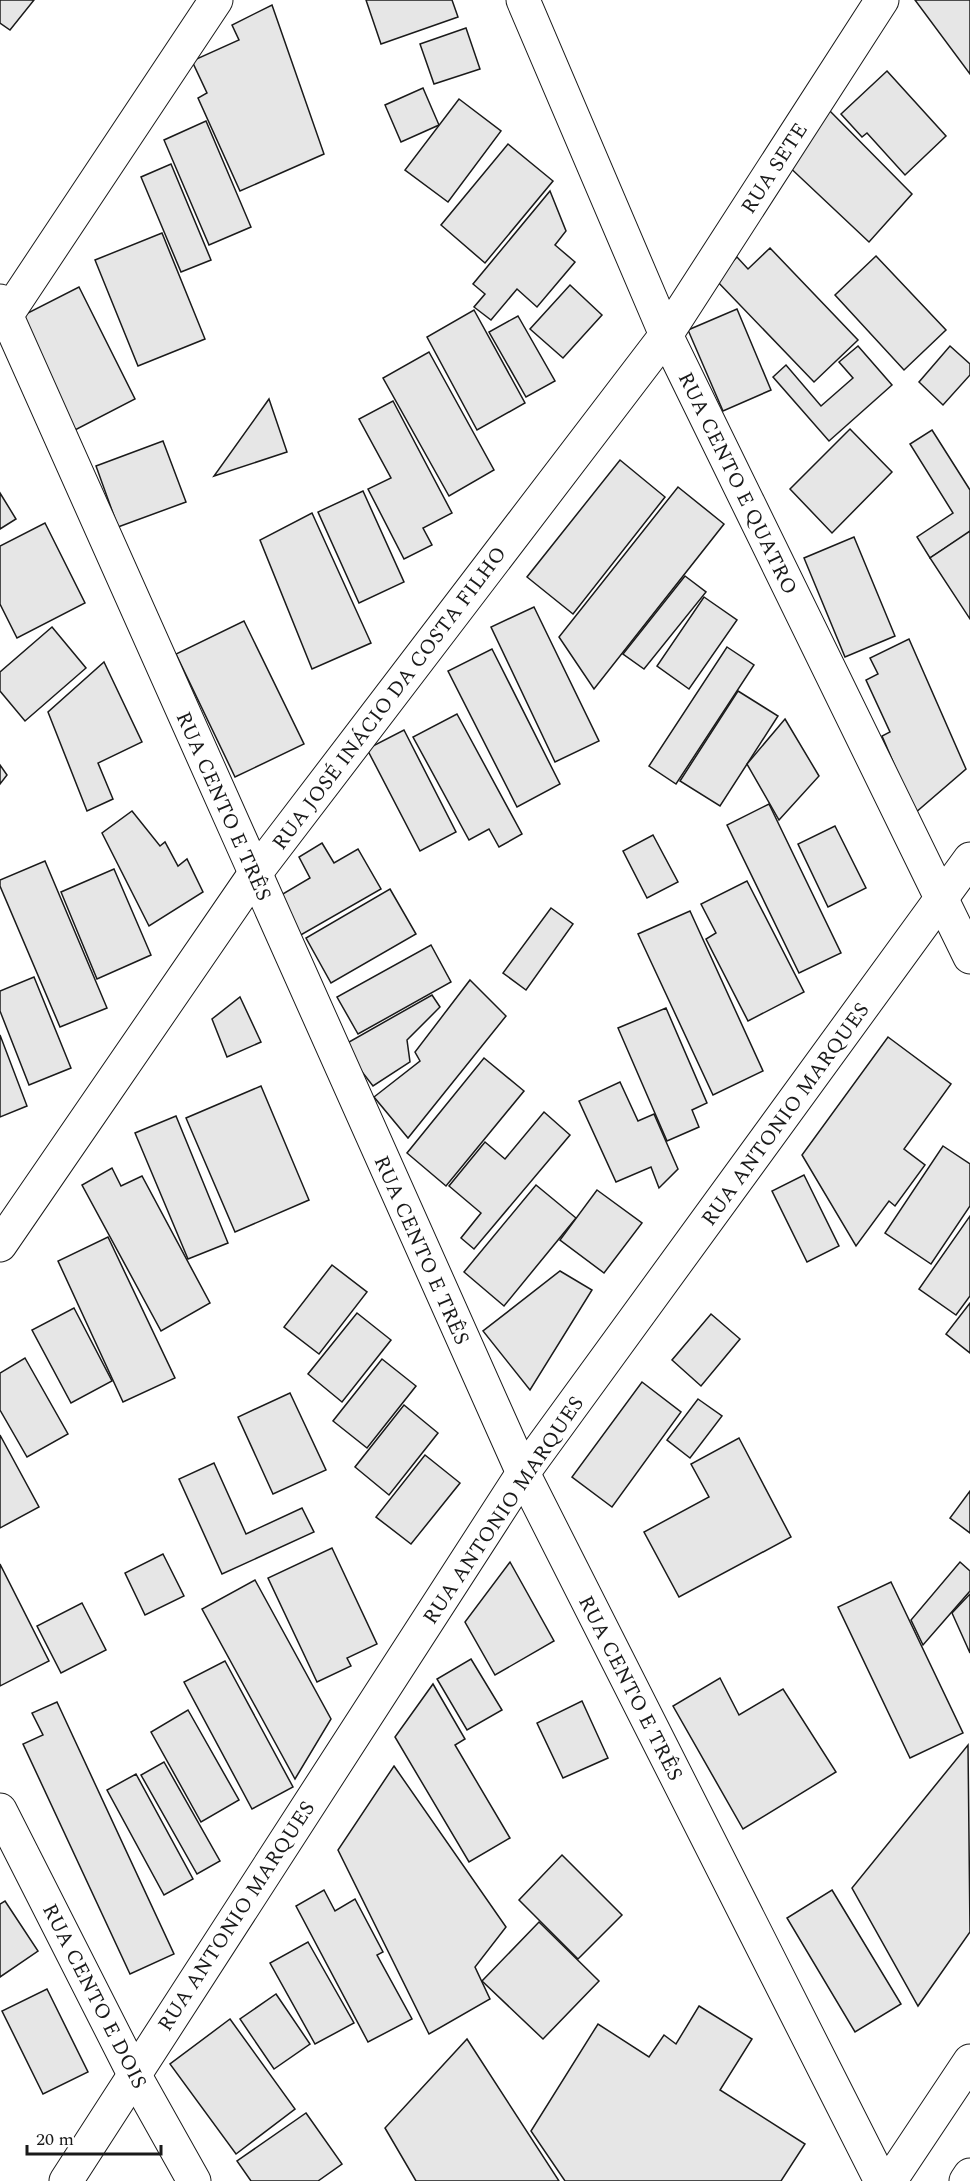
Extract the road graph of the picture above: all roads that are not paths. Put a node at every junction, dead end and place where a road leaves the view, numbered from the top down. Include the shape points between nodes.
1 (216, 0) edge
2 (523, 0) edge
3 (882, 0) edge
4 (2, 313) edge
5 (666, 336) junction
6 (970, 859) edge
7 (254, 875) junction
8 (942, 900) junction
9 (970, 957) edge
10 (0, 1245) edge
11 (523, 1473) junction
12 (0, 1810) edge
13 (970, 2061) edge
14 (134, 2074) junction
15 (970, 2175) edge
16 (66, 2181) edge
17 (194, 2181) edge
18 (881, 2181) edge
19 (890, 2181) edge
20 (966, 2181) edge

1 - 4 street
2 - 5 street, RUA CENTO E QUATRO
3 - 5 street, RUA SETE
4 - 7 street, RUA CENTO E TRÊS
5 - 7 street, RUA JOSÉ INÁCIO DA COSTA FILHO
5 - 8 street, RUA CENTO E QUATRO
6 - 8 street, RUA ANTONIO MARQUES
7 - 10 street, RUA JOSÉ INÁCIO DA COSTA FILHO
7 - 11 street, RUA CENTO E TRÊS
8 - 9 street, RUA CENTO E QUATRO
8 - 11 street, RUA ANTONIO MARQUES
11 - 14 street, RUA ANTONIO MARQUES
11 - 18 street, RUA CENTO E TRÊS
12 - 14 street, RUA CENTO E DOIS
13 - 19 street
14 - 16 street, RUA ANTONIO MARQUES
14 - 17 street, RUA CENTO E DOIS
15 - 20 street

